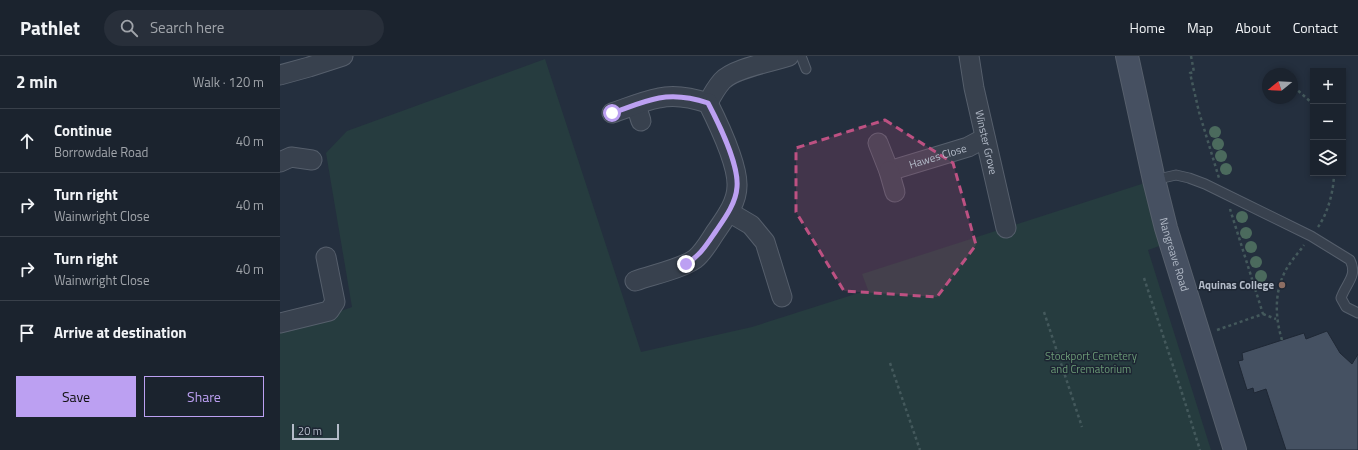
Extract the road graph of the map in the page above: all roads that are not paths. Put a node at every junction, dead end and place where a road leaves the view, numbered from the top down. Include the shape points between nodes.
1 (343, 56) edge
2 (789, 56) edge
3 (801, 56) edge
4 (969, 56) edge
5 (1127, 56) edge
6 (806, 69) dead end
7 (280, 75) edge
8 (708, 103) junction
9 (612, 113) dead end
10 (985, 138) junction
11 (878, 143) dead end
12 (312, 160) dead end
13 (280, 162) edge
14 (889, 171) junction
15 (1154, 180) junction
16 (895, 192) dead end
17 (729, 212) junction
18 (1006, 228) dead end
19 (326, 257) dead end
20 (635, 281) dead end
21 (782, 297) dead end
22 (1358, 313) edge
23 (280, 323) edge
24 (1235, 450) edge

1 - 7 street
2 - 8 street via 734,73 723,80
3 - 6 lane
4 - 10 street, Winster Grove
5 - 15 main road, Nangreave Road
8 - 9 street via 692,99 659,98 638,113
8 - 17 street via 720,126 736,176 737,187
10 - 14 street, Hawes Close via 968,147
10 - 18 street, Winster Grove
11 - 14 street
12 - 13 street via 291,157
14 - 16 street
15 - 22 lane via 1176,175 1189,178 1311,236 1350,260 1353,273 1341,298 1346,307
15 - 24 main road, Nangreave Road via 1166,228
17 - 20 street via 695,259 686,264 657,266
17 - 21 street via 752,225 779,261
19 - 23 street via 335,302 329,311

